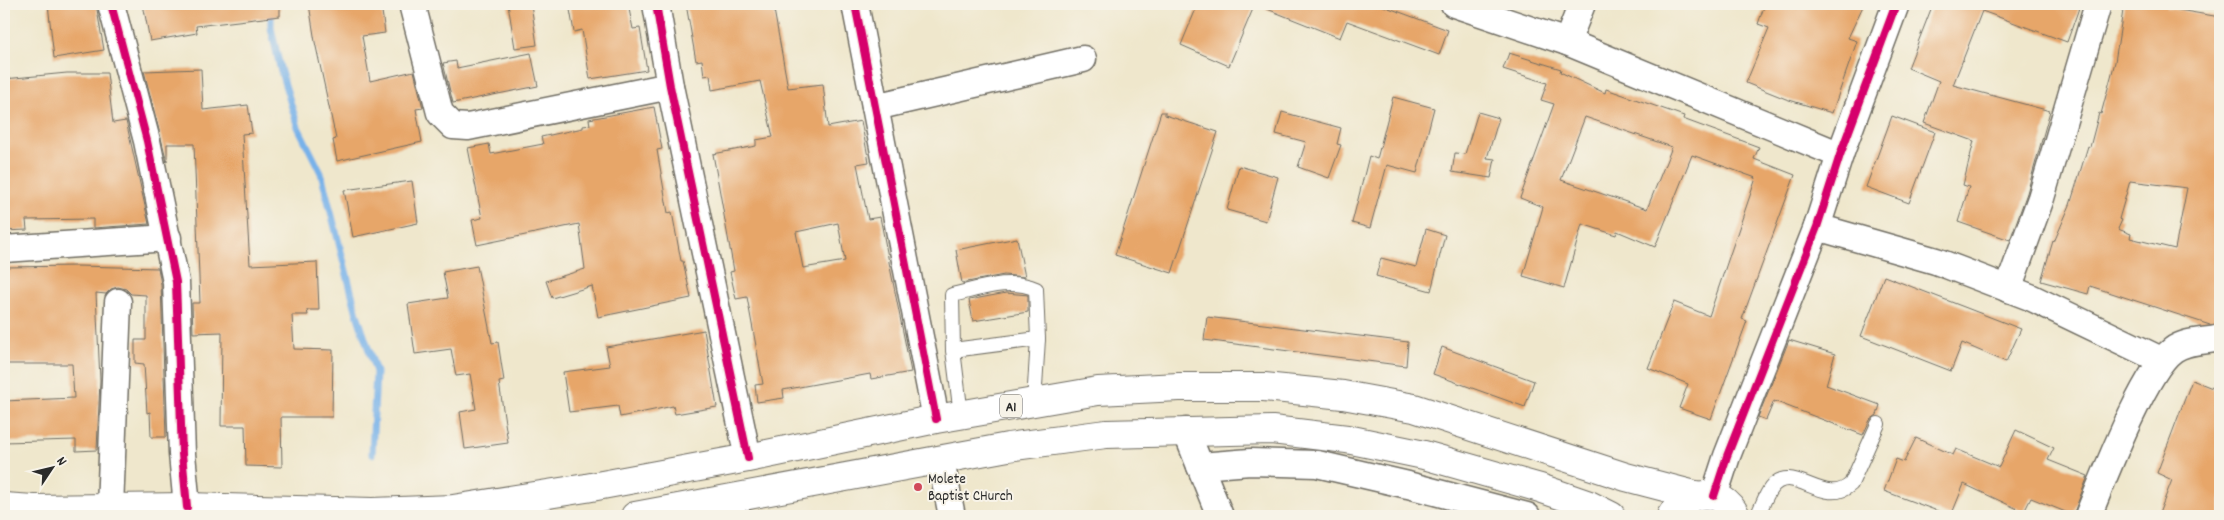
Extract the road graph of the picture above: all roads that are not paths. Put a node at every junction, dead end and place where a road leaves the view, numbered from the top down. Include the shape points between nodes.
1 (111, 4) edge
2 (412, 4) edge
3 (656, 4) edge
4 (855, 4) edge
5 (1454, 4) edge
6 (1582, 4) edge
7 (1896, 4) edge
8 (2098, 4) edge
9 (1566, 42) junction
10 (1083, 59) dead end
11 (670, 86) junction
12 (875, 107) junction
13 (1840, 155) junction
14 (1816, 227) junction
15 (168, 238) junction
16 (4, 249) edge
17 (2008, 289) junction
18 (118, 302) dead end
19 (1038, 338) junction
20 (2220, 339) edge
21 (953, 350) junction
22 (2161, 360) junction
23 (1034, 402) junction
24 (949, 417) junction
25 (1878, 424) dead end
26 (1186, 431) junction
27 (748, 458) junction
28 (941, 461) junction
29 (1200, 466) junction
30 (4, 503) edge
31 (1725, 506) edge
32 (187, 507) junction
33 (4, 508) edge
34 (110, 508) junction
35 (724, 508) edge
36 (33, 509) junction
37 (320, 513) edge
38 (635, 516) edge
39 (952, 516) edge
40 (1220, 516) edge
41 (1527, 516) edge
42 (1611, 516) edge
43 (1671, 516) edge
44 (1757, 516) edge
45 (2088, 516) edge

1 - 15 street
2 - 11 street via 440,113 453,126 468,127
3 - 11 street
4 - 12 street
5 - 9 street
6 - 9 street
7 - 13 street
8 - 17 street via 2041,198
9 - 13 street
10 - 12 street
11 - 27 street
12 - 24 street
13 - 14 street
14 - 17 street via 1936,261
14 - 31 street via 1727,456
15 - 16 street
15 - 32 street via 176,282
17 - 22 street
18 - 34 street
19 - 21 lane
19 - 21 lane via 1036,289 1012,283 952,295
19 - 23 lane
20 - 22 street via 2182,344
21 - 24 lane
22 - 45 street via 2112,458
23 - 24 highway, A1
23 - 31 highway, A1 via 1098,392 1179,387 1264,387 1343,396 1414,408
24 - 27 highway, A1
25 - 44 lane via 1851,484 1843,491 1835,493 1789,478 1780,480 1772,487
26 - 28 highway via 1106,434 1008,447
26 - 29 street
26 - 42 highway via 1272,430 1356,441 1424,455 1540,488
27 - 37 highway, A1 via 453,509
28 - 35 highway
28 - 39 street
29 - 40 street
29 - 41 street via 1250,462 1317,464
30 - 36 highway
31 - 43 highway via 1684,500
32 - 34 highway, A1
32 - 37 highway, A1
33 - 36 highway, A1
34 - 36 highway, A1
35 - 38 highway

